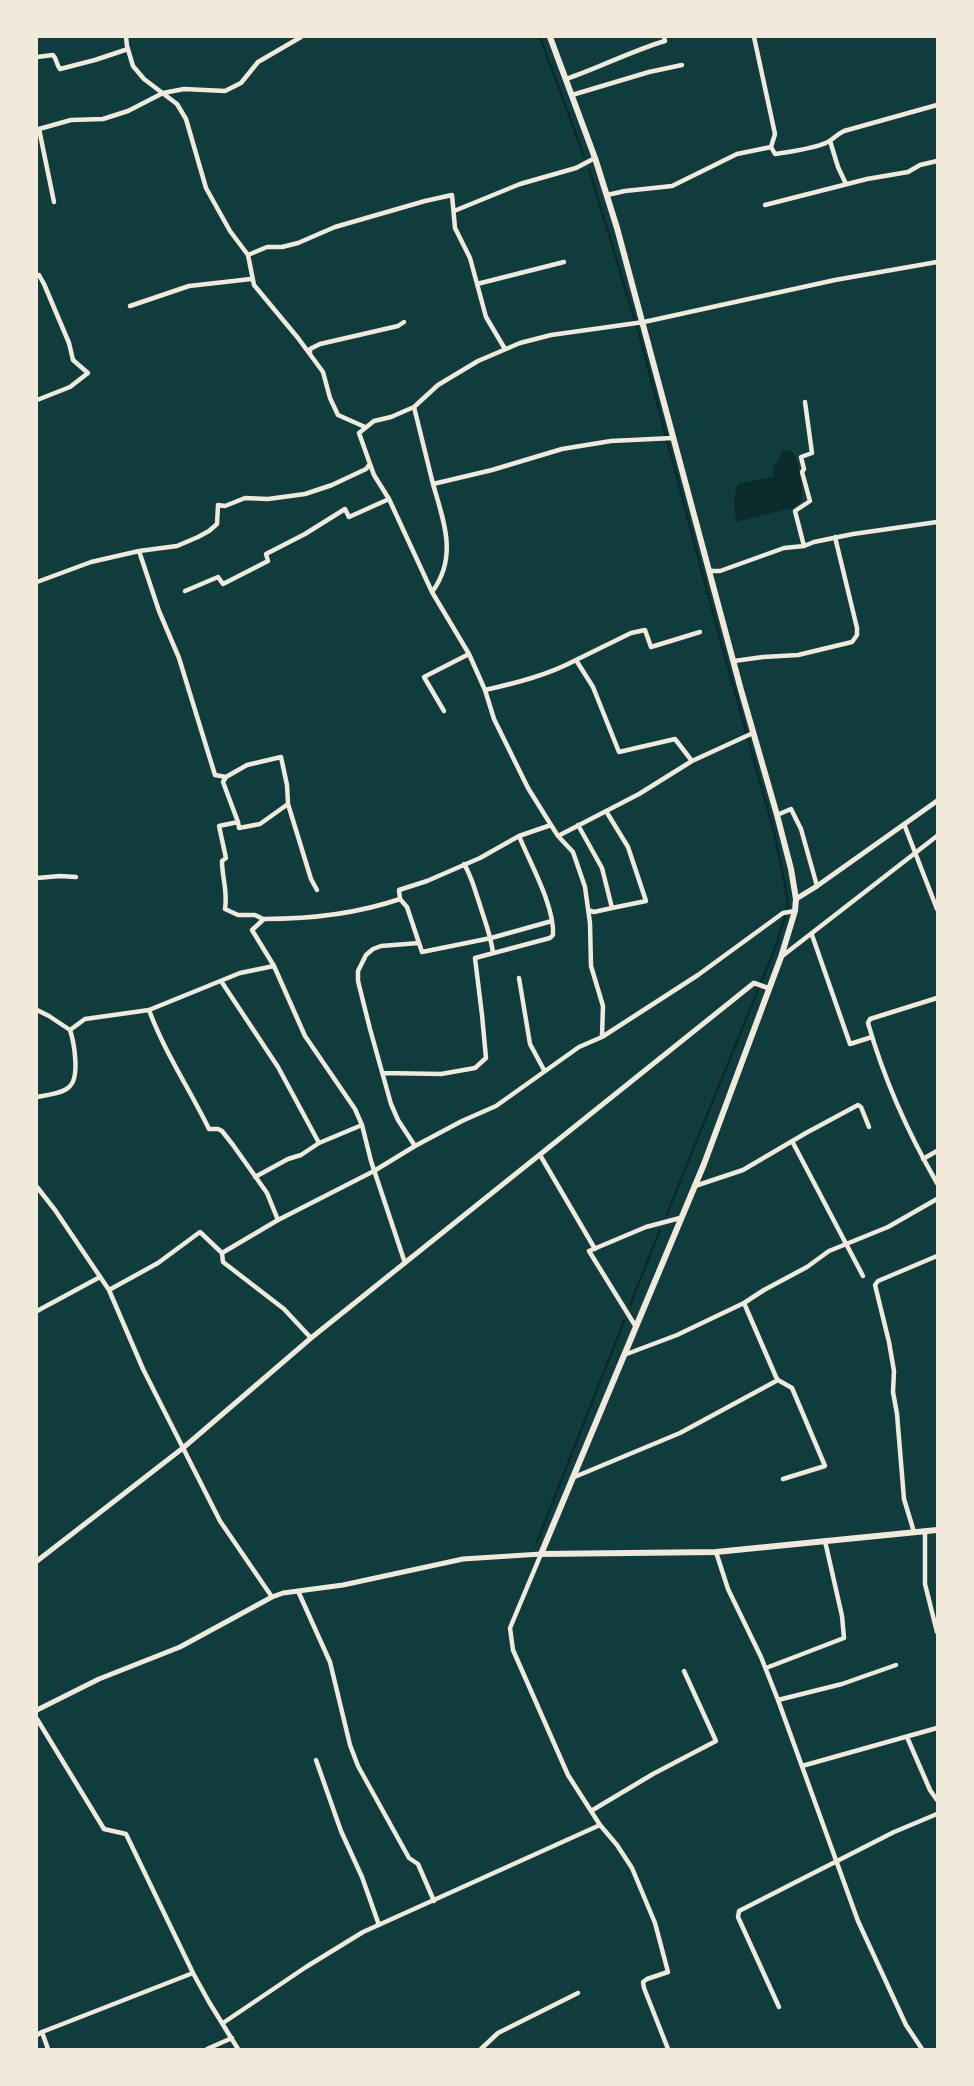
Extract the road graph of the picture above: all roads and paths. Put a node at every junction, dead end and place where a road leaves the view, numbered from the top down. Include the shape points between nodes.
1 (126, 37) edge
2 (300, 37) edge
3 (550, 37) edge
4 (664, 37) edge
5 (754, 37) edge
6 (128, 49) junction
7 (37, 57) edge
8 (682, 65) dead end
9 (566, 79) junction
10 (163, 93) junction
11 (572, 95) junction
12 (937, 105) edge
13 (830, 141) junction
14 (771, 147) junction
15 (595, 158) junction
16 (937, 161) edge
17 (846, 184) junction
18 (607, 195) junction
19 (54, 202) dead end
20 (765, 205) dead end
21 (454, 211) junction
22 (248, 255) junction
23 (564, 262) dead end
24 (937, 262) edge
25 (37, 275) edge
26 (251, 279) junction
27 (477, 284) junction
28 (130, 306) dead end
29 (643, 321) junction
30 (404, 322) dead end
31 (505, 349) junction
32 (310, 355) junction
33 (37, 400) edge
34 (806, 402) dead end
35 (414, 407) junction
36 (365, 427) junction
37 (674, 438) junction
38 (370, 464) junction
39 (433, 484) junction
40 (389, 499) junction
41 (937, 522) edge
42 (835, 537) junction
43 (804, 546) junction
44 (139, 551) junction
45 (710, 571) junction
46 (37, 582) edge
47 (185, 591) dead end
48 (432, 592) junction
49 (701, 632) dead end
50 (469, 654) junction
51 (576, 660) junction
52 (734, 661) junction
53 (485, 691) junction
54 (444, 711) dead end
55 (751, 733) junction
56 (692, 761) junction
57 (226, 777) junction
58 (937, 801) edge
59 (288, 804) junction
60 (606, 811) junction
61 (778, 814) junction
62 (239, 822) junction
63 (904, 824) junction
64 (551, 825) junction
65 (578, 825) junction
66 (519, 836) junction
67 (558, 836) junction
68 (937, 836) edge
69 (916, 852) junction
70 (464, 864) junction
71 (76, 877) dead end
72 (37, 878) edge
73 (817, 886) junction
74 (317, 890) dead end
75 (400, 899) junction
76 (796, 899) junction
77 (612, 908) junction
78 (937, 909) edge
79 (588, 910) junction
80 (793, 911) junction
81 (264, 919) junction
82 (552, 921) junction
83 (812, 934) junction
84 (491, 938) junction
85 (419, 943) junction
86 (493, 953) junction
87 (782, 957) junction
88 (274, 965) junction
89 (519, 978) dead end
90 (221, 981) junction
91 (766, 987) junction
92 (937, 998) edge
93 (37, 1010) edge
94 (149, 1010) junction
95 (70, 1030) junction
96 (602, 1037) junction
97 (872, 1037) junction
98 (544, 1070) junction
99 (383, 1073) junction
100 (37, 1097) edge
101 (362, 1125) junction
102 (869, 1126) dead end
103 (792, 1141) junction
104 (319, 1143) junction
105 (415, 1146) junction
106 (937, 1151) edge
107 (540, 1154) junction
108 (923, 1159) junction
109 (374, 1171) junction
110 (255, 1177) junction
111 (937, 1183) edge
112 (694, 1186) junction
113 (37, 1187) edge
114 (937, 1199) edge
115 (680, 1218) junction
116 (278, 1220) junction
117 (846, 1243) junction
118 (595, 1249) junction
119 (222, 1252) junction
120 (937, 1256) edge
121 (405, 1263) junction
122 (863, 1276) dead end
123 (100, 1277) junction
124 (109, 1290) junction
125 (744, 1303) junction
126 (37, 1311) edge
127 (636, 1327) junction
128 (311, 1338) junction
129 (623, 1355) junction
130 (778, 1380) junction
131 (183, 1448) junction
132 (571, 1478) junction
133 (783, 1479) dead end
134 (937, 1530) edge
135 (925, 1531) junction
136 (914, 1532) junction
137 (825, 1541) junction
138 (716, 1552) junction
139 (541, 1554) junction
140 (37, 1562) edge
141 (298, 1591) junction
142 (272, 1597) junction
143 (937, 1632) edge
144 (896, 1665) dead end
145 (766, 1668) junction
146 (684, 1671) dead end
147 (778, 1700) junction
148 (37, 1710) edge
149 (37, 1719) edge
150 (937, 1728) edge
151 (907, 1737) junction
152 (316, 1760) dead end
153 (802, 1766) junction
154 (937, 1800) edge
155 (591, 1811) junction
156 (937, 1814) edge
157 (600, 1825) junction
158 (837, 1862) junction
159 (434, 1900) junction
160 (379, 1925) junction
161 (193, 1973) junction
162 (578, 1993) dead end
163 (779, 2007) dead end
164 (223, 2023) junction
165 (39, 2034) edge
166 (232, 2038) junction
167 (48, 2049) edge
168 (207, 2049) edge
169 (238, 2049) edge
170 (481, 2049) edge
171 (668, 2049) edge
172 (922, 2049) edge

1 - 6 street
2 - 10 street via 264,58 241,83 225,91
3 - 9 main road
4 - 9 street via 664,41
5 - 14 street via 775,134
6 - 7 street via 61,69 52,55
6 - 10 street via 144,79
8 - 11 street
9 - 11 main road
10 - 19 street via 103,119 39,128
10 - 22 street via 186,119 206,188
11 - 15 main road
12 - 13 street via 844,131
13 - 14 street via 775,153
13 - 17 street
14 - 18 street via 737,154 672,186
15 - 18 main road
15 - 21 street
16 - 17 street via 908,172
17 - 20 street
18 - 29 main road
21 - 22 street via 449,195
21 - 27 street via 455,228
22 - 26 street
23 - 27 street
24 - 29 street
25 - 33 street via 73,360 88,373 70,387
26 - 28 street via 189,286
26 - 32 street
27 - 31 street via 486,317
29 - 31 street via 551,335
29 - 37 main road
30 - 32 street via 320,344 310,349
31 - 35 street via 438,385
32 - 36 street via 323,372 338,415
34 - 43 street via 812,453 801,457 810,501 795,511
35 - 36 street
35 - 39 street
36 - 38 street via 359,433
37 - 39 street via 562,449
37 - 45 main road
38 - 40 street
38 - 44 street via 305,494 245,498 219,505 217,524 209,531 177,546
39 - 48 street via 448,559
40 - 47 street via 349,517 345,509 266,554 268,561 236,579 223,584 218,577
40 - 48 street
41 - 42 street
42 - 43 street
42 - 52 street via 857,628 852,642 799,655
43 - 45 street
44 - 46 street
44 - 57 street via 179,658 215,775
45 - 52 main road
48 - 50 street
49 - 51 street via 651,648 645,630 631,633
50 - 53 street
50 - 54 street via 424,677
51 - 53 street
51 - 56 street via 593,687 619,752 675,739
52 - 55 main road
53 - 64 street via 494,719
55 - 56 street
55 - 61 main road
56 - 60 street
57 - 59 street via 247,765 281,757
57 - 62 street via 223,782
58 - 63 street
59 - 62 street via 260,824 239,828
59 - 74 street
60 - 65 street
60 - 77 street via 628,847 646,901
61 - 73 street via 791,809
61 - 76 main road
62 - 81 street via 219,826 226,858 222,861 225,909
63 - 69 street
63 - 73 street
64 - 66 street
64 - 67 street
65 - 67 street
65 - 77 street via 601,868
66 - 70 street
66 - 82 street
67 - 79 street via 573,852
68 - 69 street
69 - 78 street
69 - 83 street
70 - 75 street via 399,890
70 - 84 street
71 - 72 street
73 - 76 street
75 - 81 street via 331,915
75 - 85 street
76 - 80 main road
77 - 79 street
79 - 96 street via 591,966 603,1006
80 - 87 main road
80 - 96 street
81 - 88 street via 253,930
82 - 84 street
82 - 86 street via 550,938
83 - 87 street
83 - 97 street via 850,1044
84 - 85 street via 422,952
84 - 86 street
85 - 99 street via 381,946 366,955 358,971
86 - 99 street via 475,958 486,1058 475,1068 440,1074
87 - 91 main road
88 - 90 street
88 - 101 street via 305,1036
89 - 98 street via 530,1044
90 - 94 street
90 - 104 street via 278,1067
91 - 107 street via 754,983
91 - 112 main road
92 - 97 street via 870,1019
93 - 95 street
94 - 95 street via 85,1019
94 - 110 street via 209,1129 222,1131
95 - 100 street via 75,1057 71,1086
96 - 98 street
97 - 108 street
98 - 105 street via 496,1106
99 - 105 street via 394,1112
101 - 104 street
101 - 109 street
102 - 103 street via 858,1105
103 - 112 street via 743,1170
103 - 117 street
104 - 110 street
105 - 109 street
106 - 108 street
107 - 118 street
107 - 121 street
108 - 111 street
109 - 116 street
109 - 121 street
110 - 116 street
112 - 115 main road
113 - 123 street
114 - 117 street via 888,1227
115 - 118 street
115 - 127 main road
116 - 119 street
117 - 122 street
117 - 125 street
118 - 127 street via 589,1251
119 - 124 street via 200,1232 159,1264
119 - 128 street via 223,1262 284,1310
120 - 136 street via 875,1285 894,1371 892,1392 904,1499
121 - 128 street
123 - 124 street
123 - 126 street
124 - 131 street
125 - 129 street
125 - 130 street
127 - 129 main road
128 - 131 street
129 - 132 main road
130 - 132 street via 680,1433
130 - 133 street via 792,1388 825,1466
131 - 140 street
131 - 142 street via 220,1521
132 - 139 main road
134 - 135 main road
135 - 136 main road
135 - 143 street via 925,1584
136 - 137 main road
137 - 138 main road
137 - 145 street via 844,1637
138 - 139 main road
138 - 145 street via 728,1589
139 - 141 street via 463,1559
139 - 155 street via 510,1638 568,1775
141 - 142 street
141 - 159 street via 330,1662 358,1766 409,1858 418,1864
142 - 148 street via 180,1647
144 - 147 street
145 - 147 street
146 - 155 street via 716,1741
147 - 153 street
149 - 161 street via 104,1829 126,1834
150 - 151 street
151 - 153 street
151 - 154 street
152 - 160 street
153 - 158 street
155 - 157 street
156 - 158 street
157 - 159 street
157 - 171 street via 632,1868 655,1923 668,1972 643,1982
158 - 163 street via 739,1911
158 - 172 street via 858,1920 906,2025
159 - 160 street
160 - 164 street
161 - 164 street
161 - 165 street
162 - 170 street via 498,2033
164 - 166 street
165 - 167 street
166 - 168 street
166 - 169 street

